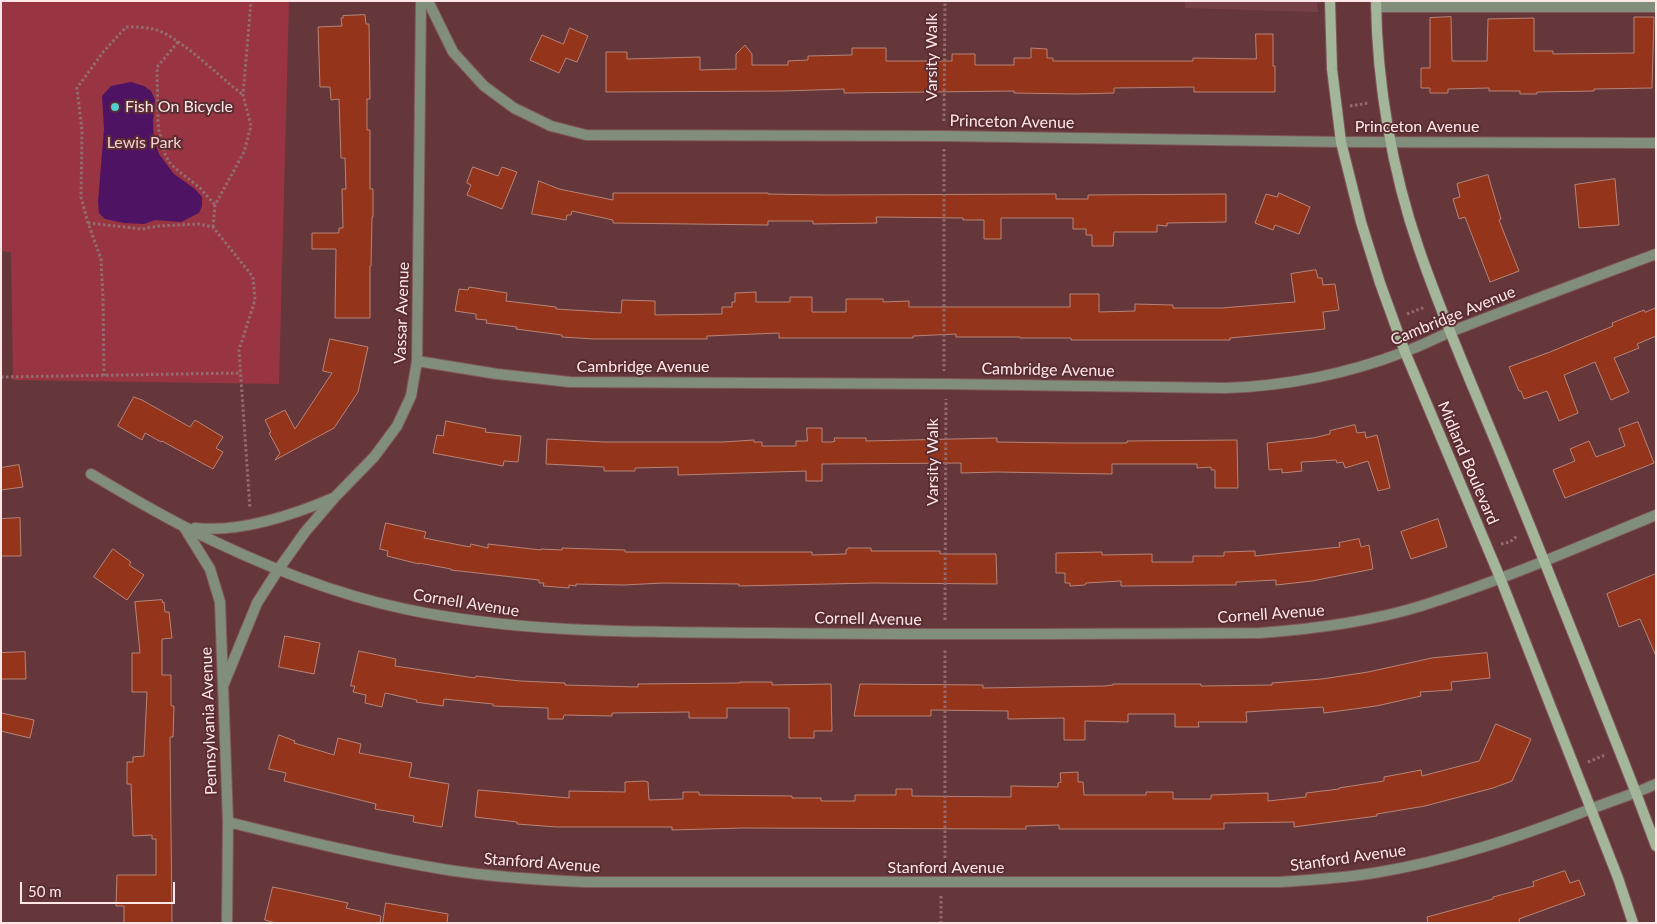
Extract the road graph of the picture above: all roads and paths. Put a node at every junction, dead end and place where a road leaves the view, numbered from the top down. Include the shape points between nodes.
1 (252, 1) edge
2 (422, 1) edge
3 (428, 1) edge
4 (945, 1) edge
5 (1330, 1) edge
6 (1376, 4) edge
7 (1480, 4) edge
8 (1590, 4) edge
9 (1650, 5) edge
10 (178, 42) junction
11 (242, 96) junction
12 (1374, 102) dead end
13 (1346, 107) dead end
14 (944, 136) junction
15 (1391, 141) junction
16 (1341, 142) junction
17 (1656, 143) edge
18 (215, 205) junction
19 (88, 223) junction
20 (213, 227) junction
21 (1656, 254) edge
22 (1430, 305) dead end
23 (1404, 316) dead end
24 (1450, 331) junction
25 (1405, 352) junction
26 (417, 362) junction
27 (241, 373) junction
28 (104, 376) junction
29 (1, 377) edge
30 (946, 384) junction
31 (91, 474) dead end
32 (335, 497) junction
33 (1656, 515) edge
34 (252, 524) junction
35 (184, 527) junction
36 (1521, 532) dead end
37 (1495, 544) dead end
38 (1544, 561) junction
39 (278, 570) junction
40 (1501, 580) junction
41 (945, 635) junction
42 (223, 686) junction
43 (1610, 753) dead end
44 (1582, 764) dead end
45 (1656, 784) edge
46 (1636, 793) junction
47 (1590, 809) junction
48 (228, 822) junction
49 (1656, 846) edge
50 (941, 883) junction
51 (227, 923) edge
52 (942, 923) edge
53 (1633, 923) edge

1 - 11 path
2 - 26 street, Vassar Avenue
3 - 14 street, Princeton Avenue via 453,52 484,86 514,108 551,126 586,135
4 - 14 path, Varsity Walk
5 - 16 main road, Midland Boulevard via 1332,69
6 - 7 street
6 - 15 main road, Midland Boulevard via 1380,71
7 - 8 street
8 - 9 street
10 - 11 path
10 - 18 path via 157,67 159,132 169,162
10 - 19 path via 163,32 145,27 126,27 77,88 82,131 81,197
11 - 18 path via 251,126 244,152
12 - 13 path
14 - 16 street, Princeton Avenue
14 - 30 path, Varsity Walk
15 - 16 street, Princeton Avenue
15 - 17 street, Princeton Avenue
15 - 24 main road, Midland Boulevard via 1419,248
16 - 25 main road, Midland Boulevard via 1369,248
18 - 20 path
19 - 20 path via 142,229 199,224
19 - 28 path via 101,259
20 - 27 path via 253,277 255,300 239,350
21 - 24 street, Cambridge Avenue
22 - 23 path
24 - 25 street, Cambridge Avenue
24 - 38 main road, Midland Boulevard
25 - 30 street, Cambridge Avenue via 1335,373 1256,387
25 - 40 main road, Midland Boulevard
26 - 30 street, Cambridge Avenue via 570,382
26 - 32 street, Vassar Avenue via 411,396 397,426 374,457
27 - 28 path
27 - 34 path
28 - 29 path
30 - 41 path, Varsity Walk
31 - 35 street, Cornell Avenue
32 - 34 street via 299,513
32 - 39 street, Vassar Avenue
33 - 38 street, Cornell Avenue
34 - 35 street via 208,530
35 - 39 street, Cornell Avenue
35 - 42 street, Pennsylvania Avenue via 210,569 220,602
36 - 37 path via 1510,542
38 - 40 street, Cornell Avenue
38 - 46 main road, Midland Boulevard
39 - 41 street, Cornell Avenue via 403,609 534,628
39 - 42 street, Vassar Avenue via 257,603
40 - 41 street, Cornell Avenue via 1420,606 1303,630
40 - 47 main road, Midland Boulevard
41 - 50 path, Varsity Walk via 946,860
42 - 48 street, Pennsylvania Avenue
43 - 44 path
45 - 46 street, Stanford Avenue
46 - 47 street, Stanford Avenue
46 - 49 main road, Midland Boulevard
47 - 50 street, Stanford Avenue via 1540,829 1428,862 1328,879 1280,882
47 - 53 main road, Midland Boulevard
48 - 50 street, Stanford Avenue via 381,857 519,879
48 - 51 street, Pennsylvania Avenue
50 - 52 path, Varsity Walk

